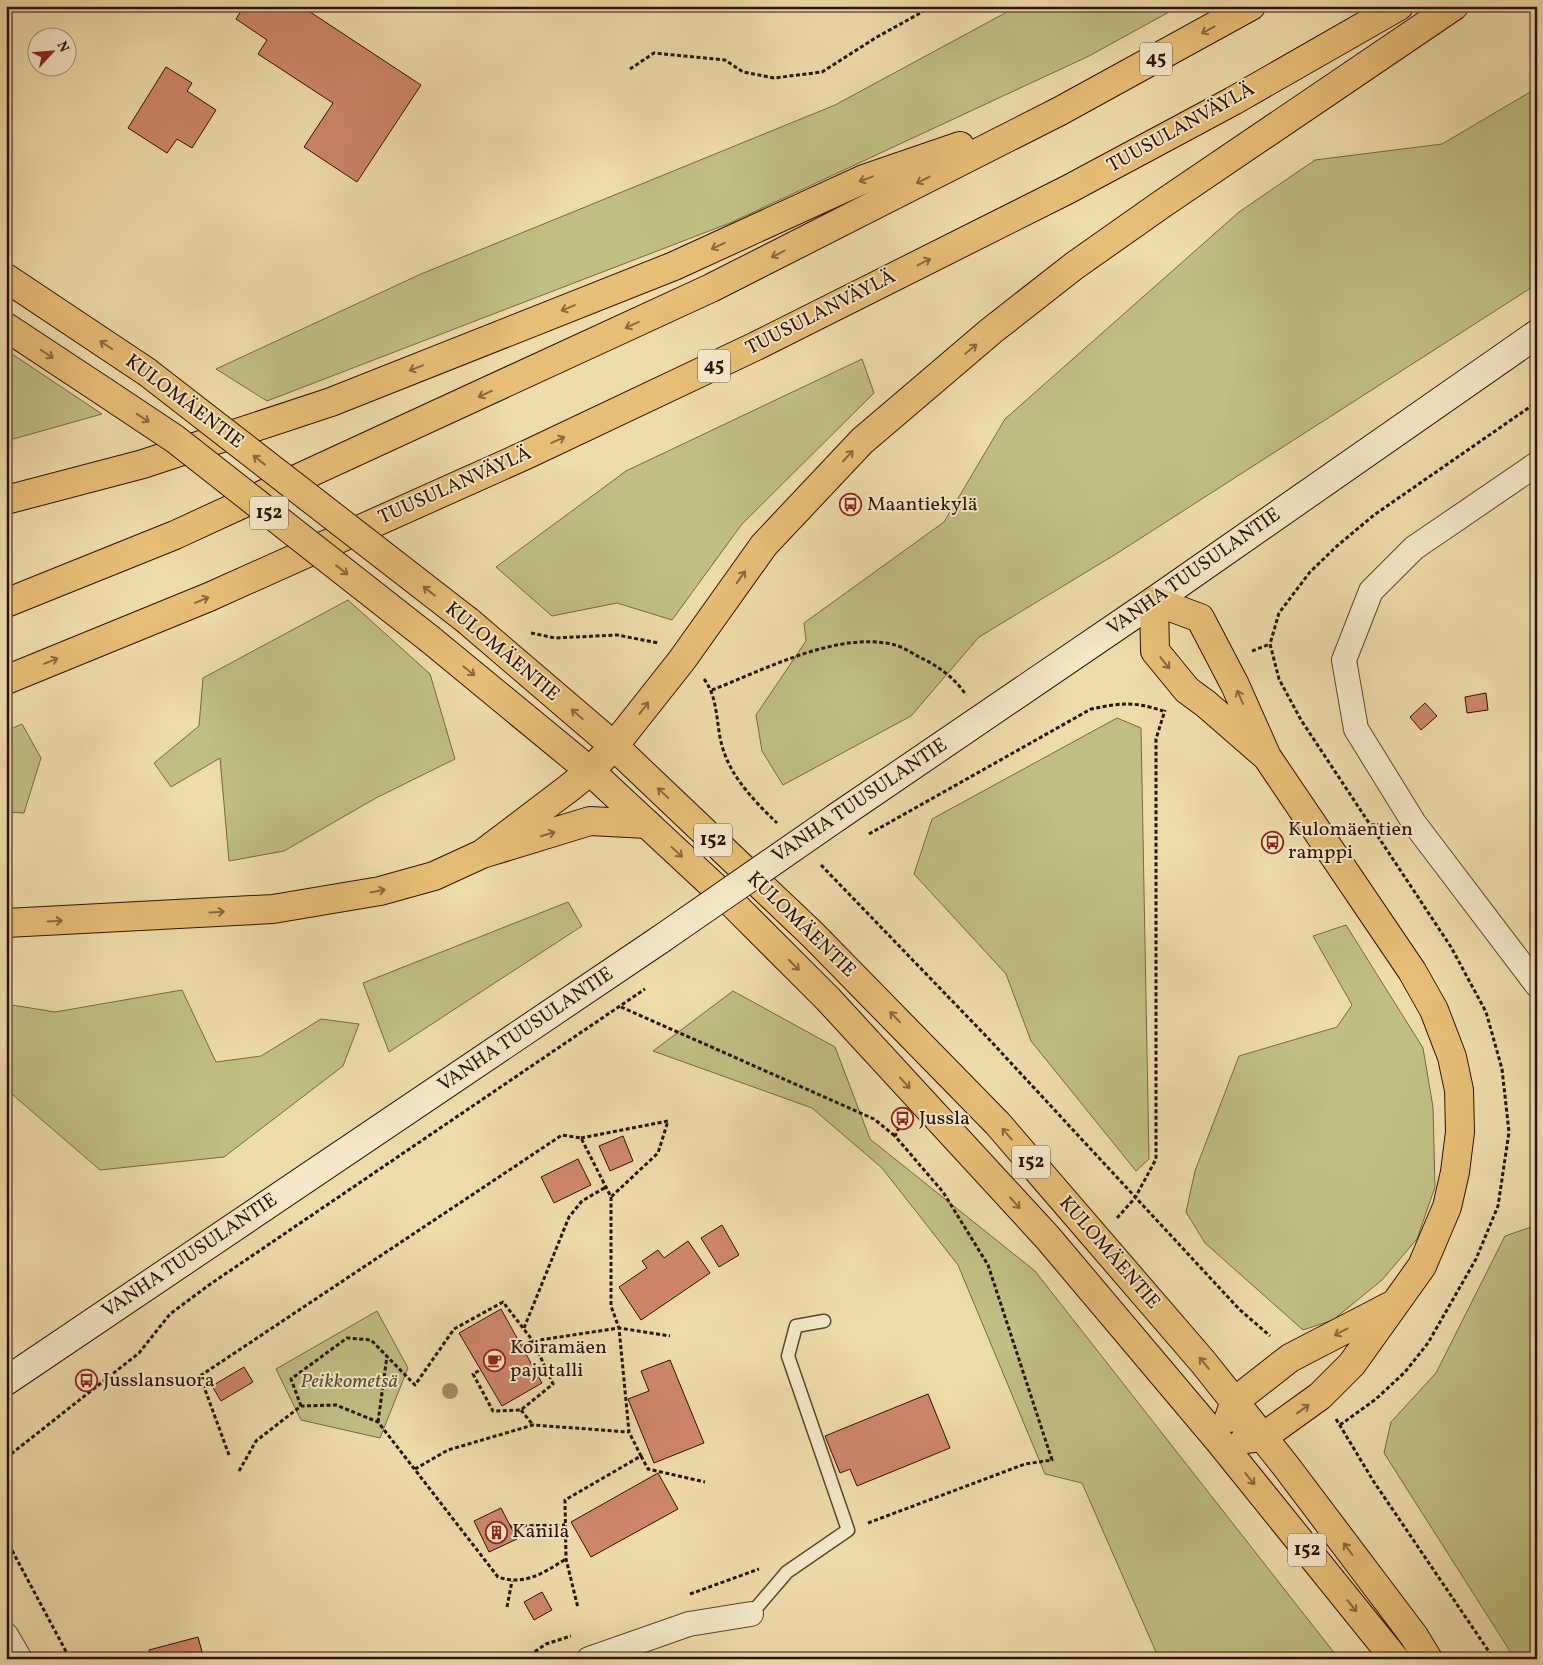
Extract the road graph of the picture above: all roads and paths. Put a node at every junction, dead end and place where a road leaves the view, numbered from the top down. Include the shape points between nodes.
1 (933, 6) edge
2 (1251, 6) edge
3 (1399, 6) edge
4 (1454, 6) edge
5 (630, 69) dead end
6 (1060, 111) junction
7 (6, 278) edge
8 (6, 327) edge
9 (1537, 334) edge
10 (1537, 402) edge
11 (1537, 464) edge
12 (6, 500) edge
13 (1154, 600) junction
14 (6, 603) edge
15 (527, 632) dead end
16 (1270, 644) dead end
17 (682, 660) junction
18 (6, 680) edge
19 (712, 690) junction
20 (981, 719) junction
21 (614, 746) junction
22 (1267, 758) junction
23 (590, 770) junction
24 (647, 824) junction
25 (778, 824) dead end
26 (864, 837) dead end
27 (482, 854) junction
28 (819, 864) dead end
29 (6, 923) edge
30 (650, 985) dead end
31 (1537, 985) edge
32 (621, 1006) junction
33 (918, 1097) junction
34 (895, 1136) junction
35 (581, 1138) junction
36 (606, 1187) junction
37 (611, 1197) junction
38 (1135, 1198) junction
39 (1116, 1219) dead end
40 (1399, 1301) junction
41 (824, 1321) dead end
42 (524, 1328) junction
43 (620, 1328) junction
44 (670, 1336) dead end
45 (534, 1341) junction
46 (522, 1346) dead end
47 (386, 1356) junction
48 (1290, 1358) junction
49 (480, 1370) dead end
50 (6, 1381) edge
51 (1320, 1396) junction
52 (1235, 1401) junction
53 (301, 1406) junction
54 (521, 1410) junction
55 (378, 1422) junction
56 (533, 1425) junction
57 (629, 1432) junction
58 (1263, 1437) junction
59 (1220, 1442) junction
60 (230, 1455) dead end
61 (641, 1456) junction
62 (6, 1458) edge
63 (415, 1468) junction
64 (238, 1471) dead end
65 (705, 1482) dead end
66 (565, 1525) junction
67 (510, 1526) dead end
68 (848, 1530) junction
69 (6, 1538) edge
70 (566, 1559) junction
71 (512, 1581) junction
72 (506, 1607) dead end
73 (578, 1608) dead end
74 (751, 1614) joint
75 (6, 1635) edge
76 (20, 1659) edge
77 (70, 1659) edge
78 (590, 1659) edge
79 (1395, 1659) edge
80 (1428, 1659) edge
81 (1494, 1659) edge

1 - 5 path via 822,72 774,78 743,72 725,60 654,54
2 -> 6 main road, 45
18 -> 3 main road, TUUSULANVÄYLÄ / 45 via 209,598 528,454 747,350 1067,190 1233,101
17 -> 4 main road via 764,545 862,441 991,331 1074,266 1162,204
6 -> 12 main road via 864,179 674,266 331,402 143,464
6 -> 14 main road, 45 via 711,288 510,382 175,535
21 -> 7 main road, KULOMÄENTIE / 152, bridge via 468,621 147,372
8 -> 23 main road, KULOMÄENTIE / 152, bridge via 175,440 431,640
9 - 13 main road, VANHA TUUSULANTIE
10 - 16 path via 1374,515 1337,546 1310,572 1279,613
11 - 31 street via 1414,548 1371,591 1344,660 1356,729 1414,823
13 - 20 main road, VANHA TUUSULANTIE
22 -> 13 main road via 1200,618
13 -> 22 main road via 1155,650 1187,690
15 - 17 path via 555,638 618,635 660,643
17 - 19 path via 702,676
21 -> 17 main road
19 - 20 path via 834,646 861,641 896,645 937,665 962,689
19 - 25 path via 723,752 737,779
20 - 50 main road, VANHA TUUSULANTIE, bridge via 662,939
21 - 23 main road
52 -> 21 main road, KULOMÄENTIE / 152 via 991,1117 813,935
22 - 40 main road via 1412,971 1434,1010 1452,1057 1459,1090 1460,1132 1455,1172 1447,1207 1434,1240 1422,1266
23 - 24 main road, KULOMÄENTIE / 152
23 - 27 main road
27 -> 24 main road via 590,821
24 -> 33 main road, KULOMÄENTIE / 152 via 734,904
26 - 38 path via 1090,709 1123,703 1143,704 1164,711 1156,739 1156,1158
29 -> 27 main road via 273,909 380,891 434,876
28 - 38 path via 986,1036
30 - 32 path
32 - 34 path via 874,1119
32 - 62 path via 209,1285 170,1314 133,1358
33 - 34 path via 902,1119
33 -> 59 main road, KULOMÄENTIE / 152 via 1048,1238
34 - 68 path via 943,1192 988,1265 1052,1460 1025,1464
35 - 36 path
35 - 37 path via 668,1121 658,1154
35 - 60 path via 562,1135 200,1376
36 - 37 path
36 - 42 path via 582,1201 569,1217
37 - 43 path via 611,1306
38 - 39 path
38 - 48 path via 1239,1309 1267,1332
40 -> 48 main road
40 - 51 main road via 1352,1364
41 - 68 lane via 796,1326 788,1356
42 - 45 path
42 - 47 path via 503,1302 454,1329 415,1386
43 - 44 path
43 - 45 path
43 - 57 path
45 - 46 path
45 - 54 path via 553,1384
47 - 53 path via 371,1340 347,1338 291,1379
47 - 55 path
48 - 52 main road
49 - 54 path via 473,1374 493,1411
58 -> 51 main road
51 - 81 path
52 - 58 main road, KULOMÄENTIE / 152
52 - 59 main road
53 - 55 path via 336,1405
53 - 64 path via 256,1441
54 - 56 path
55 - 63 path
56 - 57 path
56 - 63 path via 448,1450
57 - 61 path
58 - 59 main road
80 -> 58 main road, KULOMÄENTIE / 152
59 -> 79 main road, KULOMÄENTIE / 152
61 - 65 path via 648,1469
61 - 66 path via 565,1500
63 - 71 path via 498,1577
66 - 67 path
66 - 70 path
68 - 74 lane via 788,1572
69 - 77 path
70 - 71 path via 532,1579
70 - 73 path
71 - 72 path
74 - 78 street via 689,1624
75 - 76 street

